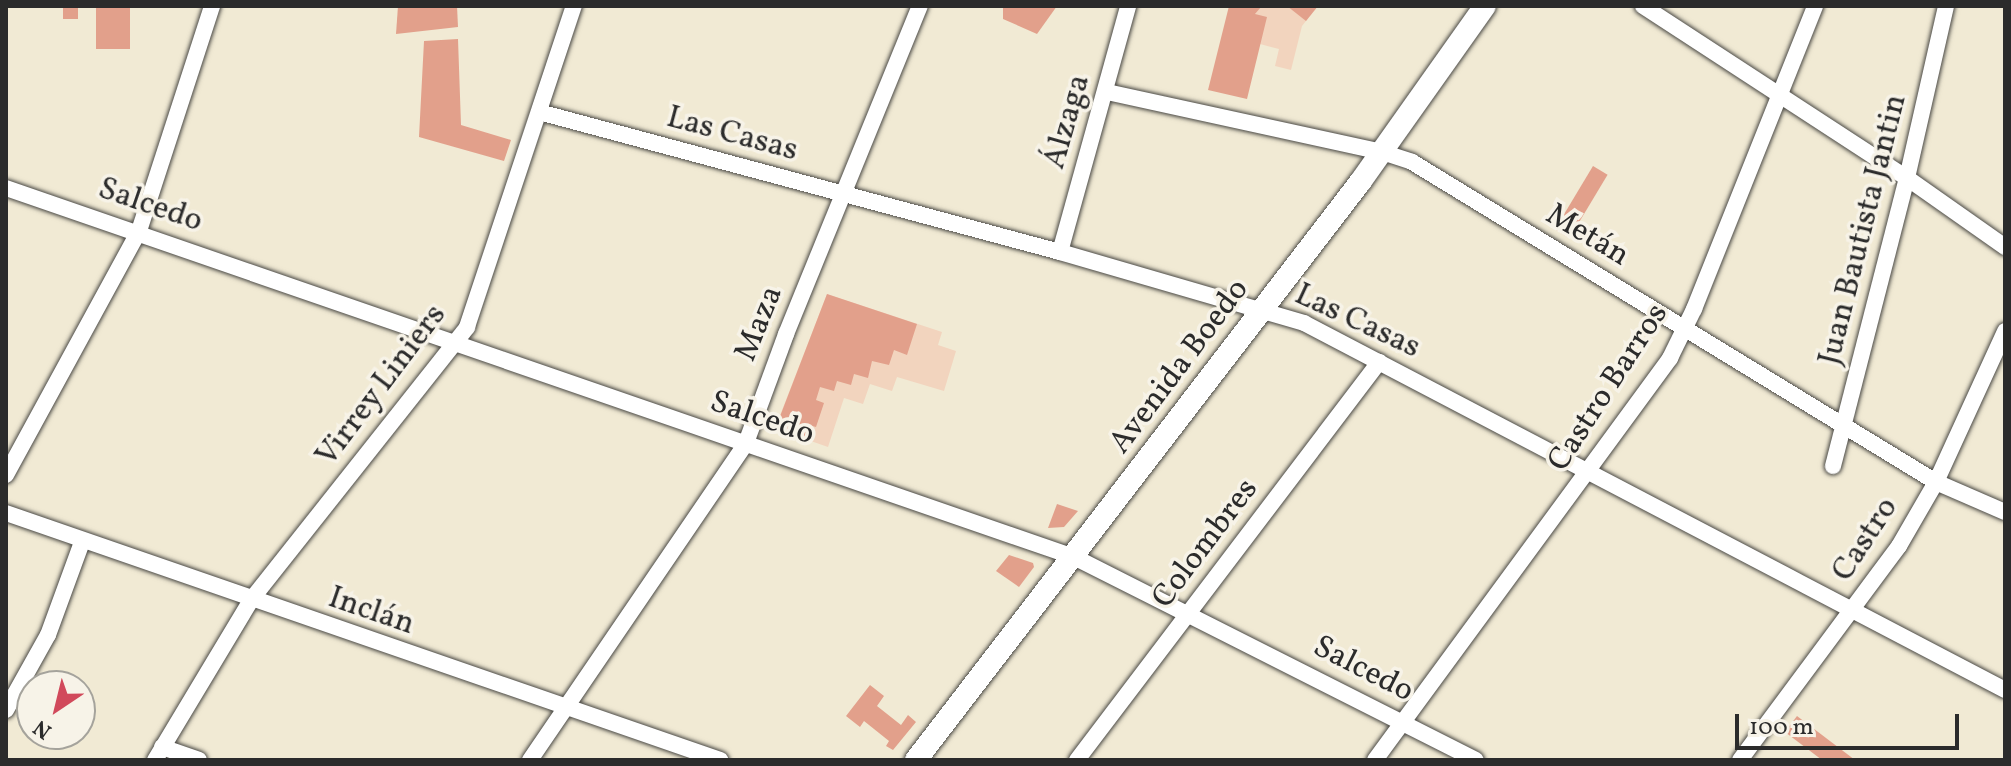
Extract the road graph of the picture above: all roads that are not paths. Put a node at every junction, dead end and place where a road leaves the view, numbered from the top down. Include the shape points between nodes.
1 (212, 6) edge
2 (574, 6) edge
3 (920, 6) edge
4 (1128, 6) edge
5 (1485, 6) edge
6 (1643, 6) edge
7 (1815, 6) edge
8 (1946, 6) edge
9 (1107, 92) junction
10 (1779, 94) junction
11 (539, 112) junction
12 (1382, 152) junction
13 (1907, 178) junction
14 (6, 188) edge
15 (842, 194) junction
16 (139, 231) junction
17 (2005, 247) edge
18 (1060, 252) junction
19 (1264, 309) junction
20 (1686, 328) junction
21 (2005, 331) edge
22 (458, 341) junction
23 (1379, 362) junction
24 (1846, 425) junction
25 (746, 443) junction
26 (1833, 466) dead end
27 (1590, 471) junction
28 (6, 475) edge
29 (1936, 482) junction
30 (2005, 512) edge
31 (6, 513) edge
32 (82, 542) junction
33 (1074, 557) junction
34 (251, 600) junction
35 (1853, 611) junction
36 (1189, 613) junction
37 (2005, 690) edge
38 (566, 708) junction
39 (6, 710) edge
40 (1403, 722) junction
41 (159, 754) edge
42 (199, 760) edge
43 (530, 760) edge
44 (720, 760) edge
45 (916, 760) edge
46 (1077, 760) edge
47 (1375, 760) edge
48 (1476, 760) edge
49 (1740, 760) edge

1 - 16 street
2 - 11 street, Virrey Liniers
3 - 15 street, Maza
4 - 9 street, Álzaga
5 - 12 main road, Avenida Boedo
6 - 10 street
7 - 10 street, Castro Barros
8 - 13 street, Juan Bautista Jantin
9 - 12 street, Metán
9 - 18 street, Álzaga
10 - 13 street
10 - 20 street, Castro Barros
11 - 15 street, Las Casas
11 - 22 street, Virrey Liniers
12 - 19 main road, Avenida Boedo
12 - 20 street, Metán via 1412,162
13 - 17 street
13 - 24 street, Juan Bautista Jantin
14 - 16 street, Salcedo
15 - 18 street, Las Casas
15 - 25 street, Maza
16 - 22 street, Salcedo
16 - 28 street
18 - 19 street, Las Casas
19 - 23 street, Las Casas via 1304,323
19 - 33 main road, Avenida Boedo
20 - 24 street, Metán
20 - 27 street, Castro Barros
21 - 29 street, Castro
22 - 25 street, Salcedo
22 - 34 street, Virrey Liniers
23 - 27 street, Las Casas
23 - 36 street, Colombres
24 - 26 street, Juan Bautista Jantin
24 - 29 street, Metán
25 - 33 street, Salcedo
25 - 38 street, Maza
27 - 35 street, Las Casas
27 - 40 street, Castro Barros
29 - 30 street, Metán
29 - 35 street, Castro
31 - 32 street, Inclán
32 - 34 street, Inclán
32 - 39 street via 48,635
33 - 36 street, Salcedo
33 - 45 main road, Avenida Boedo
34 - 38 street, Inclán
34 - 41 street, Virrey Liniers
35 - 37 street, Las Casas
35 - 49 street, Castro
36 - 40 street, Salcedo
36 - 46 street, Colombres
38 - 43 street, Maza
38 - 44 street, Inclán
40 - 47 street, Castro Barros
40 - 48 street, Salcedo
41 - 42 street

